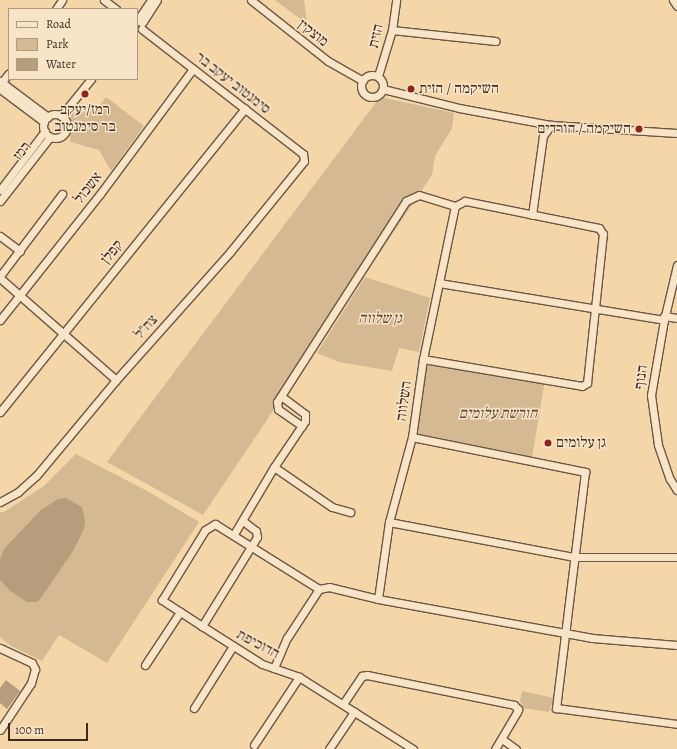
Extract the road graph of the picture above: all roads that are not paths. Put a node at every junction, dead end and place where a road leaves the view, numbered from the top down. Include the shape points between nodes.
1 (104, 0) edge
2 (151, 0) edge
3 (157, 0) edge
4 (251, 0) edge
5 (396, 0) edge
6 (673, 0) edge
7 (677, 6) edge
8 (115, 8) edge
9 (139, 25) edge
10 (392, 30) junction
11 (495, 41) dead end
12 (193, 69) junction
13 (8, 75) edge
14 (378, 76) junction
15 (90, 80) edge
16 (362, 81) junction
17 (1, 87) edge
18 (382, 89) junction
19 (245, 108) junction
20 (61, 116) junction
21 (46, 120) junction
22 (533, 122) junction
23 (551, 125) junction
24 (45, 131) junction
25 (668, 132) junction
26 (677, 132) edge
27 (50, 136) junction
28 (543, 136) junction
29 (677, 136) edge
30 (304, 161) joint
31 (0, 190) edge
32 (62, 194) dead end
33 (0, 201) edge
34 (455, 206) junction
35 (532, 215) junction
36 (0, 236) edge
37 (20, 251) junction
38 (677, 264) edge
39 (0, 277) edge
40 (439, 283) junction
41 (20, 295) junction
42 (593, 310) junction
43 (664, 318) junction
44 (677, 318) edge
45 (0, 320) edge
46 (64, 334) junction
47 (423, 359) junction
48 (116, 380) junction
49 (281, 396) junction
50 (0, 412) edge
51 (302, 426) junction
52 (412, 437) junction
53 (274, 467) junction
54 (677, 490) edge
55 (0, 502) edge
56 (350, 512) dead end
57 (243, 521) junction
58 (389, 522) junction
59 (234, 534) junction
60 (252, 546) junction
61 (574, 557) junction
62 (677, 557) edge
63 (319, 589) junction
64 (378, 599) junction
65 (180, 612) junction
66 (202, 626) junction
67 (564, 633) junction
68 (677, 645) edge
69 (234, 646) junction
70 (0, 648) edge
71 (145, 665) dead end
72 (274, 668) junction
73 (299, 677) junction
74 (343, 704) junction
75 (194, 708) dead end
76 (354, 712) junction
77 (677, 724) edge
78 (0, 730) edge
79 (502, 739) junction
80 (254, 745) dead end
81 (409, 748) edge
82 (329, 749) edge
83 (495, 749) edge
84 (516, 749) edge

1 - 8 street
2 - 9 street
3 - 9 street
4 - 16 street, מוצקין via 328,61
5 - 10 street, הזית
6 - 7 street
9 - 12 street, סימנטוב יעקב בר
10 - 11 street
10 - 14 street, הזית
12 - 19 street, סימנטוב יעקב בר
12 - 41 street, אשכול via 100,194
13 - 17 street
14 - 16 street via 369,75
14 - 18 street via 383,84
15 - 20 street
16 - 18 street via 362,88 369,96 377,95
17 - 21 street
18 - 22 street
19 - 30 street, סימנטוב יעקב בר via 303,154
19 - 46 street, קפלן
20 - 21 street via 54,114
20 - 27 street via 67,124 66,132 60,136
21 - 24 street
22 - 23 street
22 - 28 street
23 - 25 street
23 - 28 street
24 - 27 street
24 - 31 street, רמז
25 - 26 street
25 - 29 street
27 - 33 street, רמז
28 - 35 street
30 - 48 street, צה"ל via 230,252
32 - 37 street
34 - 35 street via 465,201
34 - 40 street, השלווה
34 - 49 street via 419,195 406,201
35 - 42 street via 599,228 603,234
36 - 37 street
37 - 39 street
38 - 43 street, הנוף
39 - 41 street
40 - 42 street
40 - 47 street, השלווה
41 - 45 street, אשכול
41 - 46 street
42 - 43 street
42 - 47 street via 587,383 582,386
43 - 44 street
43 - 54 street, הנוף via 653,380 652,411 658,444 668,474
46 - 48 street
46 - 50 street, קפלן
47 - 52 street, השלווה
48 - 55 street, צה"ל via 36,476 18,492
49 - 51 street via 305,414
49 - 51 street via 277,402 278,409
51 - 53 street
52 - 58 street, השלווה
52 - 61 street via 585,472
53 - 56 street via 332,507
53 - 57 street
57 - 59 street
57 - 60 street via 258,534
58 - 61 street
58 - 64 street, השלווה
59 - 60 street
59 - 65 street, הדוכיפת via 211,524 162,600
60 - 63 street
60 - 66 street
61 - 62 street
61 - 67 street
63 - 64 street via 328,586
63 - 72 street via 288,638
64 - 67 street
65 - 66 street, הדוכיפת
65 - 71 street
66 - 69 street, הדוכיפת
67 - 68 street via 625,642
67 - 77 street via 556,708
69 - 72 street, הדוכיפת via 262,664
69 - 75 street
70 - 78 street via 32,663 35,669 31,683
72 - 73 street, הדוכיפת
73 - 74 street, הדוכיפת
73 - 80 street
74 - 76 street, הדוכיפת
74 - 79 street via 362,676 368,675 511,704 517,707 517,712
76 - 81 street, הדוכיפת
76 - 82 street
79 - 83 street
79 - 84 street

